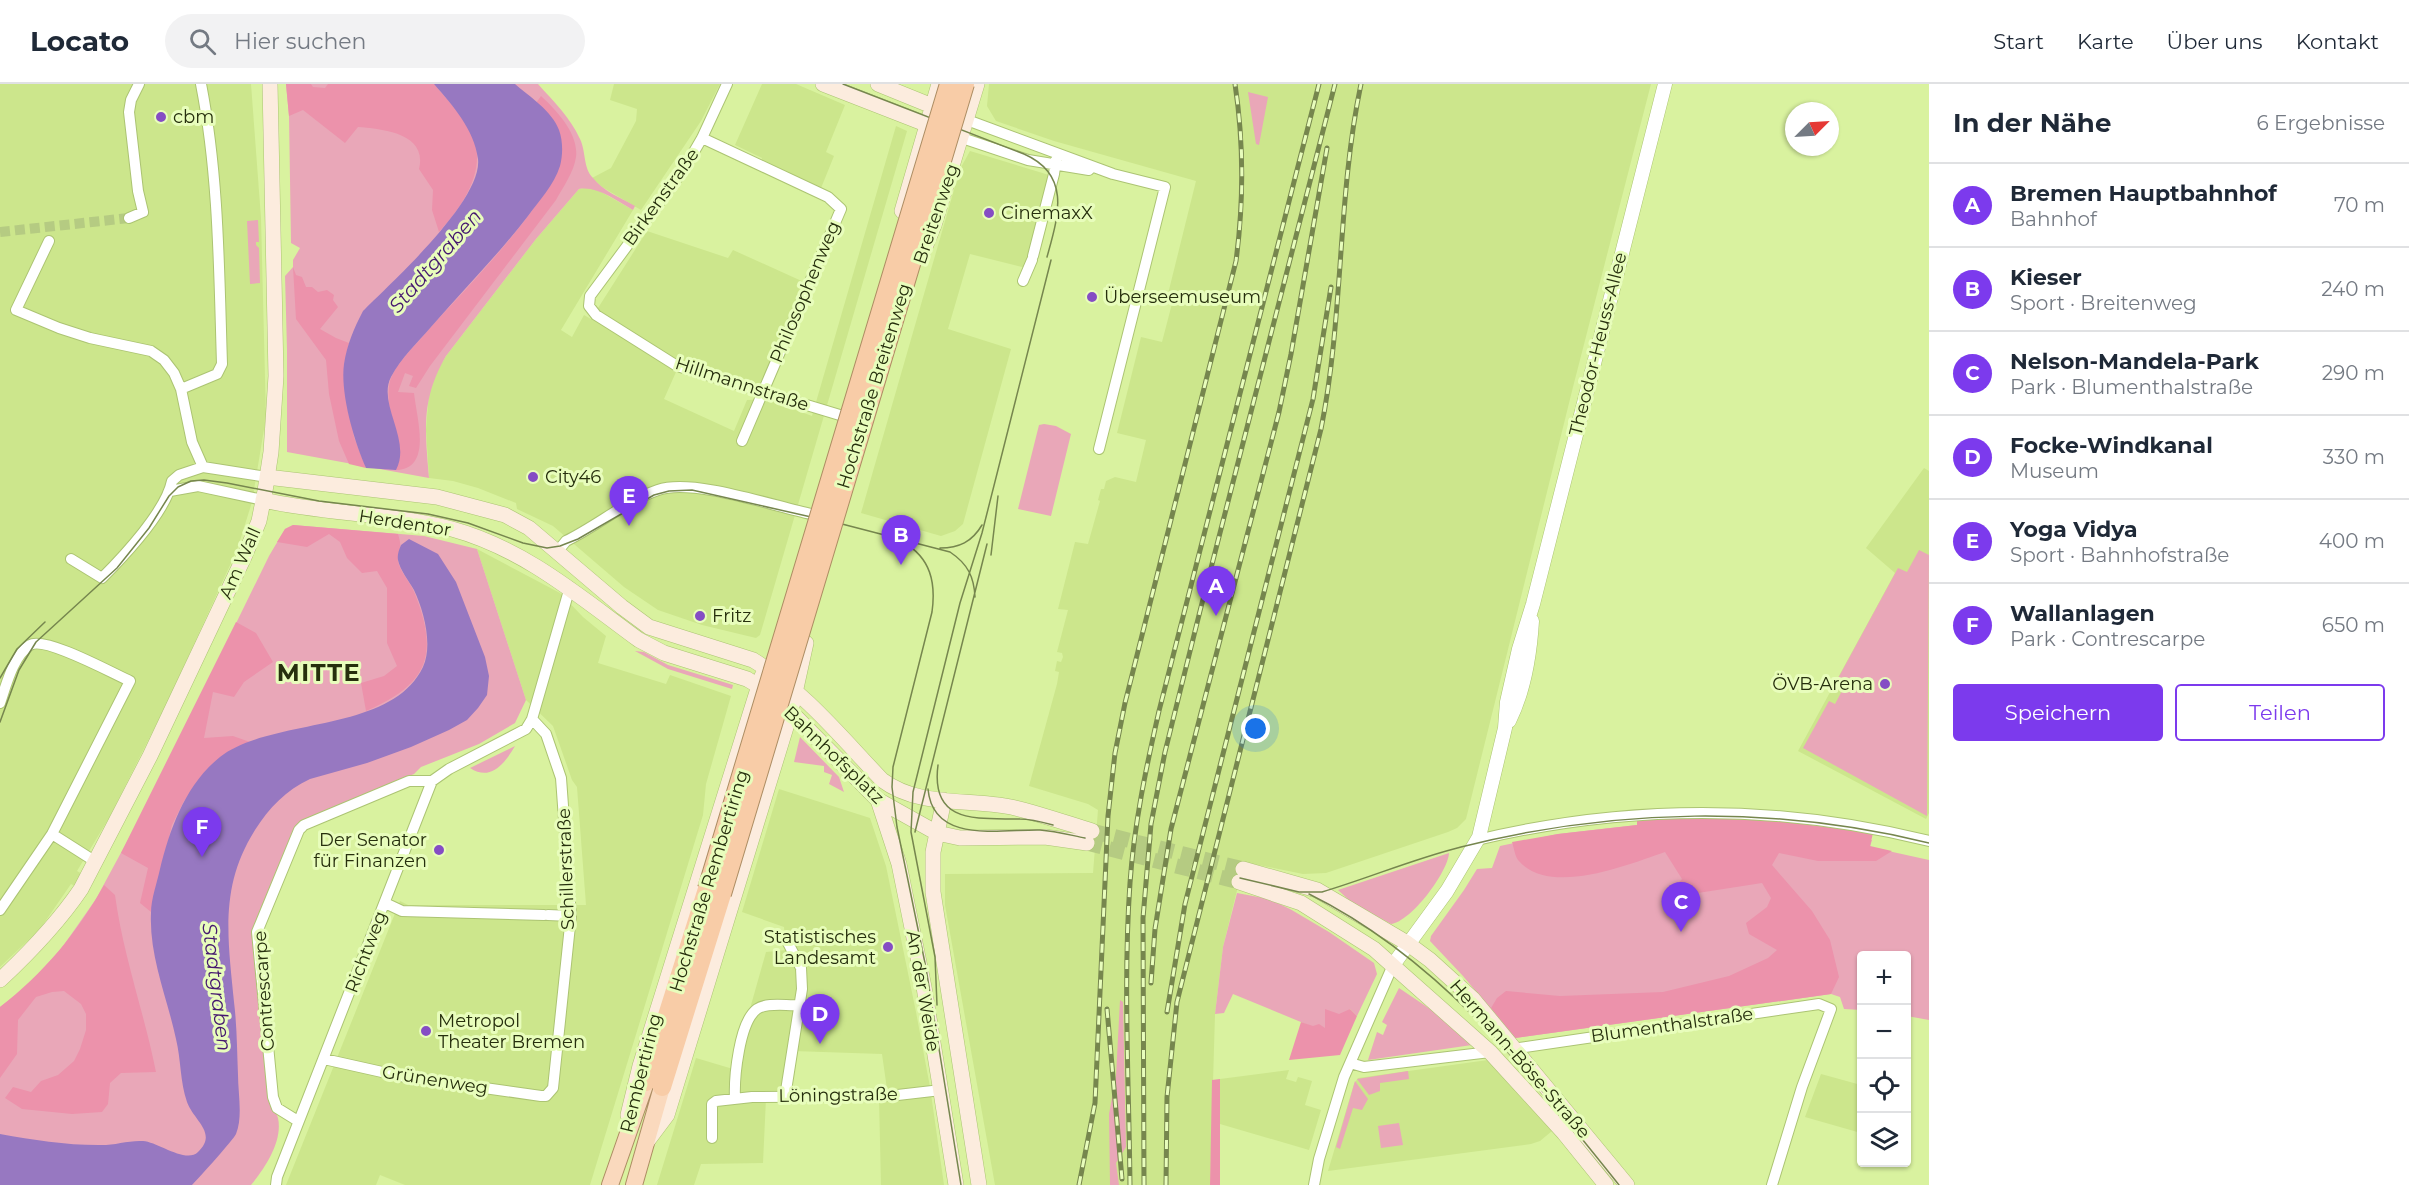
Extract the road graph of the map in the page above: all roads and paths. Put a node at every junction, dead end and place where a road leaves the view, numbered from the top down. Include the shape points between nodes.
1 (139, 84) edge
2 (201, 84) edge
3 (727, 84) edge
4 (824, 84) edge
5 (878, 84) edge
6 (939, 84) edge
7 (949, 84) edge
8 (964, 84) edge
9 (977, 84) edge
10 (1665, 84) edge
11 (269, 86) edge
12 (933, 105) junction
13 (967, 120) junction
14 (927, 125) junction
15 (702, 138) junction
16 (962, 138) junction
17 (1056, 153) junction
18 (1056, 166) junction
19 (1113, 174) junction
20 (129, 218) dead end
21 (49, 241) dead end
22 (892, 244) junction
23 (922, 251) junction
24 (1023, 281) dead end
25 (589, 306) joint
26 (181, 389) junction
27 (763, 390) junction
28 (841, 415) junction
29 (866, 436) junction
30 (742, 441) dead end
31 (1099, 449) dead end
32 (203, 467) junction
33 (267, 477) junction
34 (171, 486) junction
35 (263, 500) junction
36 (811, 514) junction
37 (557, 552) junction
38 (71, 559) dead end
39 (570, 588) junction
40 (669, 634) junction
41 (664, 653) junction
42 (775, 682) junction
43 (0, 701) edge
44 (791, 711) junction
45 (532, 719) junction
46 (432, 781) junction
47 (878, 800) junction
48 (944, 801) junction
49 (937, 833) junction
50 (52, 834) junction
51 (1477, 840) junction
52 (1929, 841) edge
53 (96, 862) junction
54 (385, 903) junction
55 (0, 910) edge
56 (571, 916) junction
57 (787, 941) dead end
58 (1407, 943) junction
59 (1393, 965) junction
60 (0, 980) edge
61 (799, 1005) junction
62 (1512, 1049) junction
63 (1490, 1052) junction
64 (324, 1059) junction
65 (1350, 1063) junction
66 (654, 1085) junction
67 (941, 1090) junction
68 (546, 1096) joint
69 (785, 1097) junction
70 (735, 1099) junction
71 (298, 1121) junction
72 (712, 1138) dead end
73 (646, 1143) junction
74 (622, 1152) junction
75 (276, 1185) edge
76 (610, 1185) edge
77 (634, 1185) edge
78 (956, 1185) edge
79 (979, 1185) edge
80 (1314, 1185) edge
81 (1606, 1185) edge
82 (1627, 1185) edge
83 (1772, 1185) edge

1 - 20 street via 130,100 129,112 142,212
2 - 26 street via 214,186 222,364 218,374
3 - 15 street, Birkenstraße
4 - 14 main road
5 - 12 main road
6 - 12 main road, Breitenweg
7 - 42 highway, Hochstraße Breitenweg, bridge
8 - 42 highway, Hochstraße Breitenweg, bridge
9 - 13 main road, Breitenweg
10 - 51 street, Theodor-Heuss-Allee via 1533,604 1529,651 1517,705 1505,728
11 - 33 main road, Am Wall via 276,376
12 - 13 main road
12 - 14 main road, Breitenweg
13 - 16 main road, Breitenweg
13 - 17 street
14 - 16 main road
14 - 22 main road, Breitenweg
15 - 25 street, Birkenstraße via 684,169 590,296
15 - 27 street, Philosophenweg via 828,197 841,209
16 - 18 street
16 - 23 main road, Breitenweg
17 - 18 street
17 - 19 street
18 - 19 street
18 - 24 street
19 - 31 street via 1165,188
21 - 26 street via 16,310 90,338 151,351 170,367
22 - 23 main road via 910,259
22 - 28 main road, Breitenweg
23 - 29 main road, Breitenweg
25 - 27 street, Hillmannstraße via 596,315 677,366
26 - 32 street via 192,442
27 - 28 street, Hillmannstraße
27 - 30 street, Philosophenweg
28 - 29 street, Hillmannstraße via 855,420
28 - 36 main road, Breitenweg
29 - 42 main road, Breitenweg via 803,652
32 - 33 street
32 - 34 street via 179,475
33 - 35 main road, Am Wall
33 - 37 main road, Herdentor via 437,497 481,508 520,523
34 - 35 street via 198,486
34 - 38 street via 127,552 102,579
35 - 39 main road, Herdentor via 455,530 509,552
35 - 53 main road, Am Wall via 259,521 236,576
36 - 37 street via 692,487 669,487 652,492 566,541
36 - 42 main road, Breitenweg
37 - 40 main road, Herdentor via 649,627
39 - 41 main road, Herdentor via 639,640
39 - 45 street
40 - 41 main road
40 - 42 main road, Herdentor via 753,660
41 - 42 main road, Herdentor
42 - 44 main road, Rembertiring
42 - 44 main road, Bahnhofsplatz
42 - 48 main road, Bahnhofsplatz via 882,780 908,795
42 - 66 highway, Hochstraße Rembertiring, bridge
42 - 74 main road, Rembertiring via 640,1066
43 - 50 street via 18,660 36,642 52,645 130,681
44 - 47 main road, Bahnhofsplatz
44 - 73 main road, Rembertiring via 667,1115
45 - 46 street, Contrescarpe via 526,729
45 - 56 street, Schillerstraße via 546,734 561,778
46 - 54 street, Richtweg
46 - 71 street, Contrescarpe via 409,780 304,825 257,927 273,1097 277,1108
47 - 49 main road, Bahnhofsplatz
47 - 67 main road, An der Weide via 899,864
48 - 49 main road, An der Weide
48 - 49 main road, Bahnhofsplatz via 1011,807 1089,837 960,838
49 - 79 main road, An der Weide via 933,892
50 - 53 street
50 - 55 street
51 - 52 street via 1546,825 1617,816 1720,812 1829,821
51 - 58 street, Theodor-Heuss-Allee via 1447,891
53 - 60 main road, Am Wall via 39,944
54 - 56 street via 402,911
54 - 64 street, Richtweg
56 - 68 street, Schillerstraße via 553,1088
57 - 61 street via 801,968
58 - 59 street, Theodor-Heuss-Allee
58 - 59 main road, Hermann-Böse-Straße via 1317,890 1241,876 1301,903
58 - 62 main road, Hermann-Böse-Straße via 1473,999
59 - 63 main road, Hermann-Böse-Straße
59 - 65 street
61 - 69 street
61 - 70 street via 767,1006 751,1016 737,1059
62 - 82 main road, Hermann-Böse-Straße
62 - 83 street, Blumenthalstraße via 1819,1004 1831,1009
63 - 65 street via 1364,1067
63 - 81 main road, Hermann-Böse-Straße
64 - 68 street, Grünenweg via 400,1076
64 - 71 street, Richtweg
65 - 80 street
66 - 73 main road, Rembertiring
66 - 74 main road, Rembertiring
67 - 69 street, Löningstraße via 889,1096
67 - 78 main road, An der Weide
69 - 70 street, Löningstraße
70 - 72 street via 713,1102
71 - 75 street
73 - 77 main road, Rembertiring
74 - 76 main road, Rembertiring

